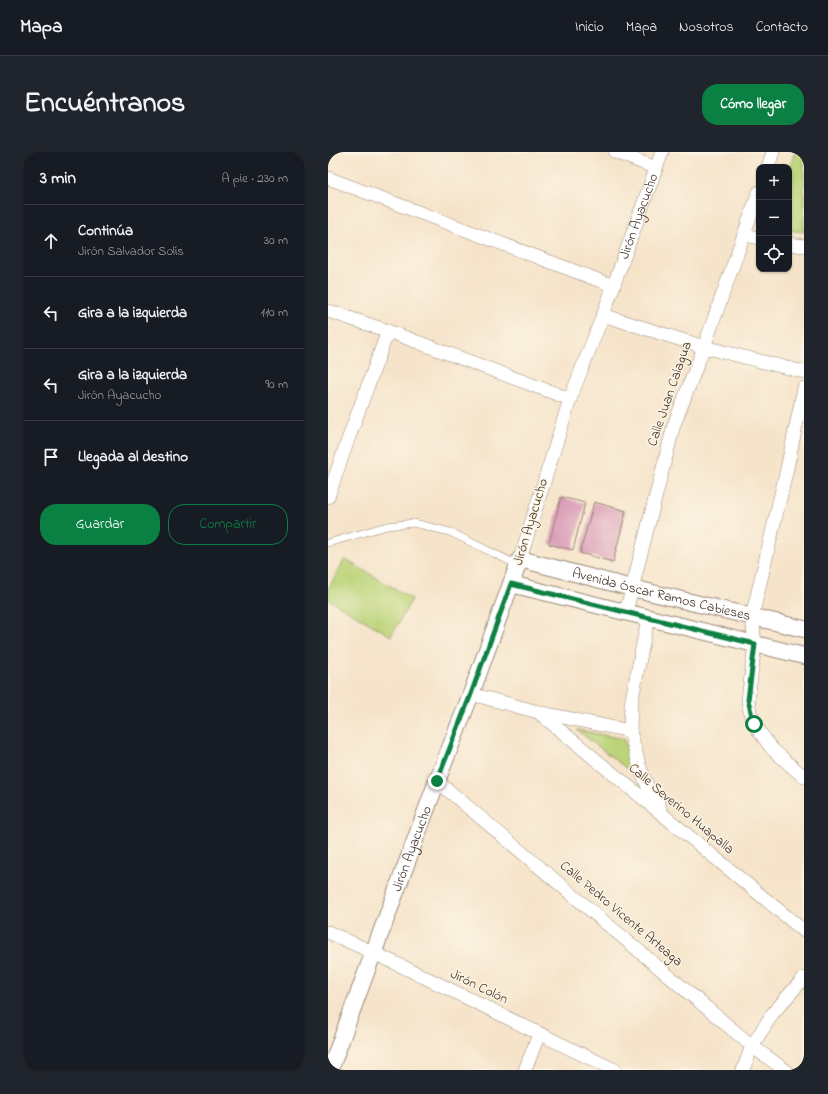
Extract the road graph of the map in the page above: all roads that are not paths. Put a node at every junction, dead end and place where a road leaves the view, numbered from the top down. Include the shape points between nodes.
1 (615, 152) edge
2 (662, 152) edge
3 (773, 152) edge
4 (769, 164) edge
5 (656, 168) junction
6 (328, 178) edge
7 (756, 200) edge
8 (744, 235) junction
9 (756, 237) edge
10 (792, 244) edge
11 (804, 246) edge
12 (614, 286) junction
13 (328, 311) edge
14 (603, 315) junction
15 (388, 331) junction
16 (704, 347) junction
17 (804, 372) edge
18 (804, 388) edge
19 (570, 399) junction
20 (328, 498) edge
21 (328, 543) edge
22 (519, 562) junction
23 (511, 584) junction
24 (632, 588) junction
25 (626, 612) junction
26 (752, 617) junction
27 (648, 618) junction
28 (804, 629) edge
29 (755, 644) junction
30 (804, 656) edge
31 (471, 694) junction
32 (538, 712) junction
33 (630, 731) junction
34 (801, 773) edge
35 (437, 781) junction
36 (665, 816) junction
37 (804, 931) edge
38 (328, 932) edge
39 (373, 952) junction
40 (804, 978) edge
41 (539, 1034) junction
42 (752, 1046) junction
43 (330, 1070) edge
44 (525, 1070) edge
45 (615, 1070) edge
46 (743, 1070) edge
47 (785, 1070) edge

1 - 5 street
2 - 5 street, Jirón Ayacucho
3 - 4 street
5 - 12 street, Jirón Ayacucho
6 - 12 street
7 - 8 street, Calle Juan Calagua
8 - 9 street
8 - 16 street, Calle Juan Calagua
10 - 11 street
12 - 14 street, Jirón Ayacucho
13 - 15 street
14 - 16 street
14 - 19 street, Jirón Ayacucho
15 - 19 street
15 - 20 street
16 - 17 street
16 - 24 street, Calle Juan Calagua via 674,425
18 - 26 street
19 - 22 street, Jirón Ayacucho
21 - 22 lane via 387,526 414,522 450,532
22 - 23 street, Jirón Ayacucho
22 - 24 street, Avenida Óscar Ramos Cabieses
23 - 25 street, Avenida Óscar Ramos Cabieses
23 - 31 street, Jirón Ayacucho
24 - 25 street, Calle Juan Calagua
24 - 26 street, Avenida Óscar Ramos Cabieses
25 - 27 street, Avenida Óscar Ramos Cabieses
26 - 28 street, Avenida Óscar Ramos Cabieses
26 - 29 street
27 - 29 street, Avenida Óscar Ramos Cabieses
27 - 33 street via 631,704
29 - 30 street, Avenida Óscar Ramos Cabieses
29 - 34 street via 748,700 754,724 772,750
31 - 32 street
31 - 35 street, Jirón Ayacucho
32 - 33 street
32 - 36 street, Calle Severino Huapalla
33 - 36 street via 640,768
35 - 39 street, Jirón Ayacucho
35 - 42 street, Calle Pedro Vicente Arteaga
36 - 37 street, Calle Severino Huapalla
38 - 39 street, Jirón Colón
39 - 41 street, Jirón Colón
39 - 43 street, Jirón Ayacucho
40 - 42 street via 773,1013
41 - 44 street
41 - 45 street, Jirón Colón
42 - 46 street
42 - 47 street, Calle Pedro Vicente Arteaga

